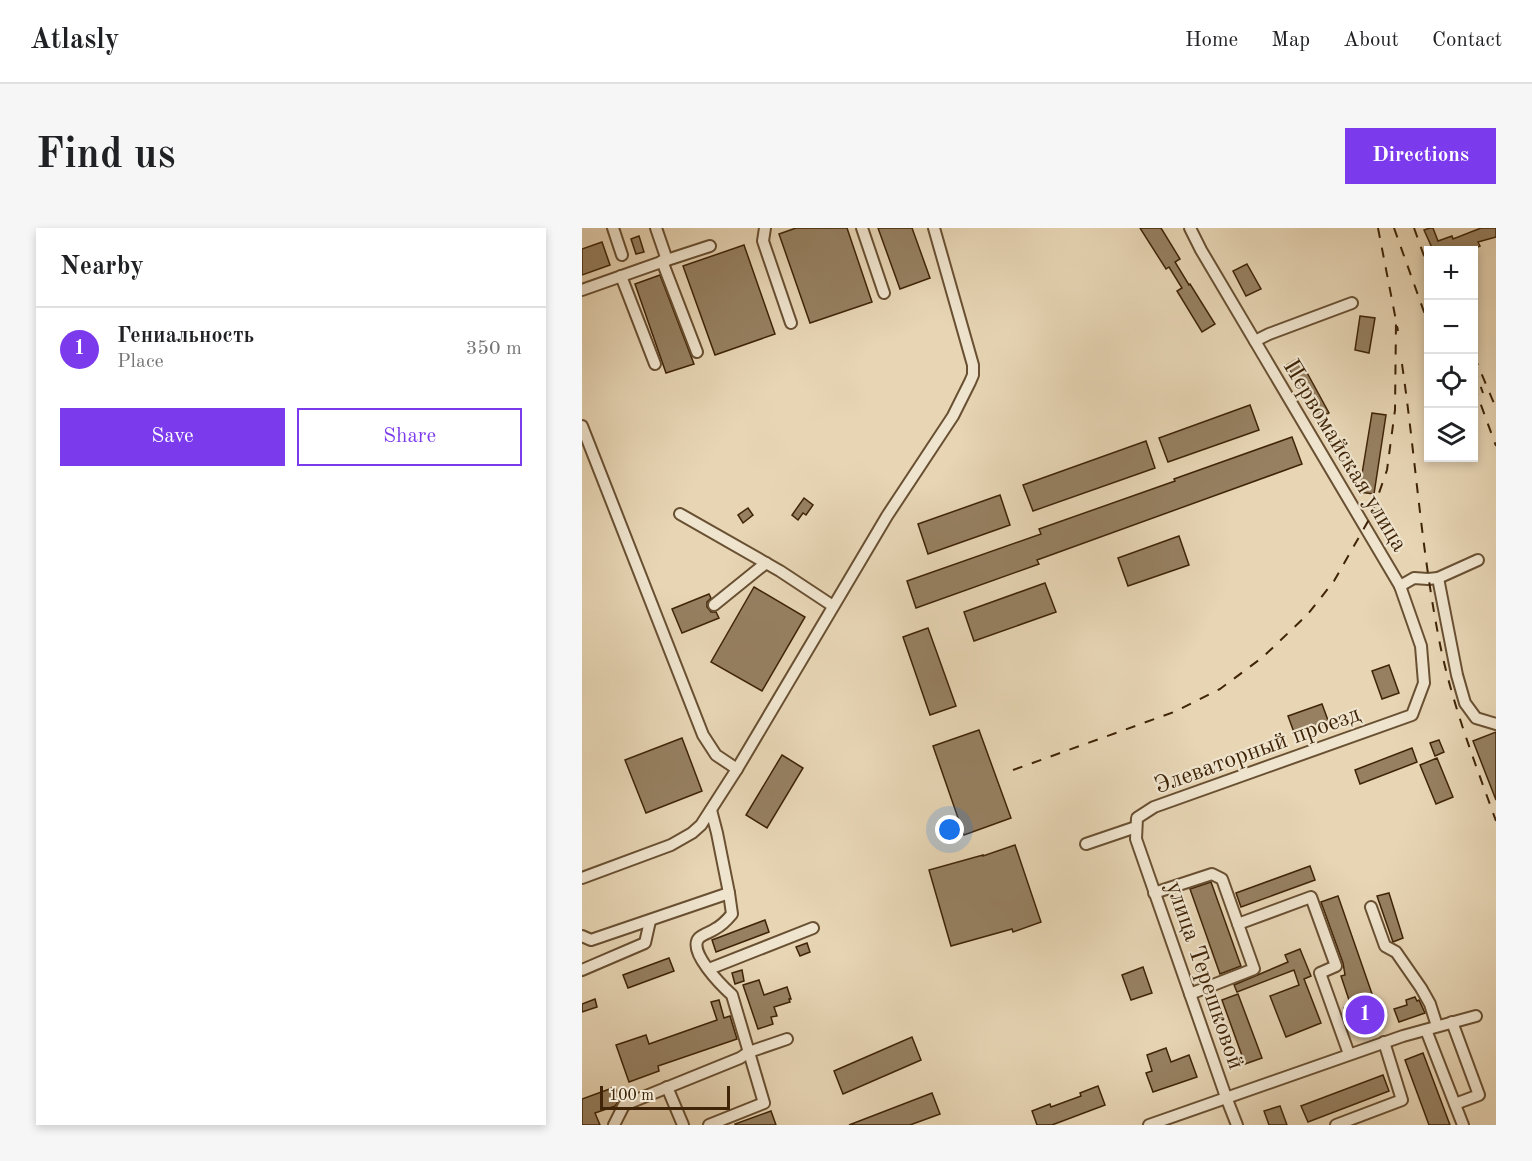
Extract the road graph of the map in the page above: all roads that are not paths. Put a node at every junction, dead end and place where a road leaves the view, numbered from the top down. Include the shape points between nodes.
1 (613, 228) edge
2 (656, 228) edge
3 (765, 228) edge
4 (862, 228) edge
5 (934, 228) edge
6 (1190, 228) edge
7 (710, 246) dead end
8 (622, 255) dead end
9 (664, 260) junction
10 (621, 276) junction
11 (582, 290) edge
12 (884, 293) dead end
13 (1352, 303) dead end
14 (791, 323) dead end
15 (1255, 341) junction
16 (697, 352) dead end
17 (655, 364) dead end
18 (582, 426) edge
19 (680, 514) dead end
20 (1478, 560) dead end
21 (766, 563) junction
22 (1438, 578) junction
23 (1400, 586) junction
24 (714, 605) dead end
25 (833, 606) junction
26 (1412, 715) joint
27 (1496, 724) edge
28 (737, 769) junction
29 (711, 810) junction
30 (1136, 827) junction
31 (1086, 844) dead end
32 (582, 878) edge
33 (729, 893) junction
34 (1154, 893) junction
35 (1371, 907) dead end
36 (650, 921) junction
37 (1238, 924) junction
38 (813, 928) dead end
39 (582, 936) edge
40 (582, 969) edge
41 (709, 969) junction
42 (1190, 994) junction
43 (1476, 1016) dead end
44 (1452, 1022) junction
45 (1437, 1026) junction
46 (1426, 1030) junction
47 (787, 1039) dead end
48 (1384, 1042) junction
49 (749, 1052) junction
50 (1349, 1054) junction
51 (667, 1087) junction
52 (1226, 1097) junction
53 (1455, 1104) junction
54 (614, 1125) edge
55 (682, 1125) edge
56 (710, 1125) edge
57 (1149, 1125) edge
58 (1237, 1125) edge
59 (1336, 1125) edge
60 (1463, 1125) edge

1 - 8 street
2 - 9 street
3 - 14 street via 763,242
4 - 12 street
5 - 25 street via 973,375 953,416 886,516
6 - 15 street, Первомайская улица
7 - 9 street
9 - 10 street
9 - 16 street
10 - 11 street
10 - 17 street
13 - 15 street
15 - 23 street, Первомайская улица
18 - 28 street via 703,735 716,755
19 - 21 street
20 - 22 street
21 - 24 street
21 - 25 street
22 - 23 street via 1414,578
22 - 27 street via 1465,703 1476,718
23 - 26 street, Первомайская улица via 1421,646 1424,683
25 - 28 street
26 - 30 street, Элеваторный проезд via 1154,807 1137,818
28 - 29 street
29 - 32 street via 692,833 671,845
29 - 33 street
30 - 31 street
30 - 34 street, улица Терешковой via 1136,840
33 - 36 street
33 - 41 street via 732,914 718,928 699,938 696,945 698,955
34 - 37 street via 1212,874 1222,879
34 - 42 street, улица Терешковой
35 - 45 street via 1385,946 1396,952 1421,988
36 - 39 street via 591,940
36 - 40 street via 645,943
37 - 42 street via 1254,969
37 - 50 street via 1311,897 1336,966 1320,973
38 - 41 street
41 - 49 street via 732,994
42 - 52 street, улица Терешковой
43 - 44 street
44 - 45 street
44 - 53 street via 1479,1095
45 - 46 street
46 - 48 street
46 - 53 street
47 - 49 street
48 - 50 street
48 - 59 street via 1402,1100
49 - 51 street
49 - 56 street via 764,1103
50 - 52 street
51 - 54 street via 624,1106
51 - 55 street
52 - 57 street
52 - 58 street, улица Терешковой
53 - 60 street

